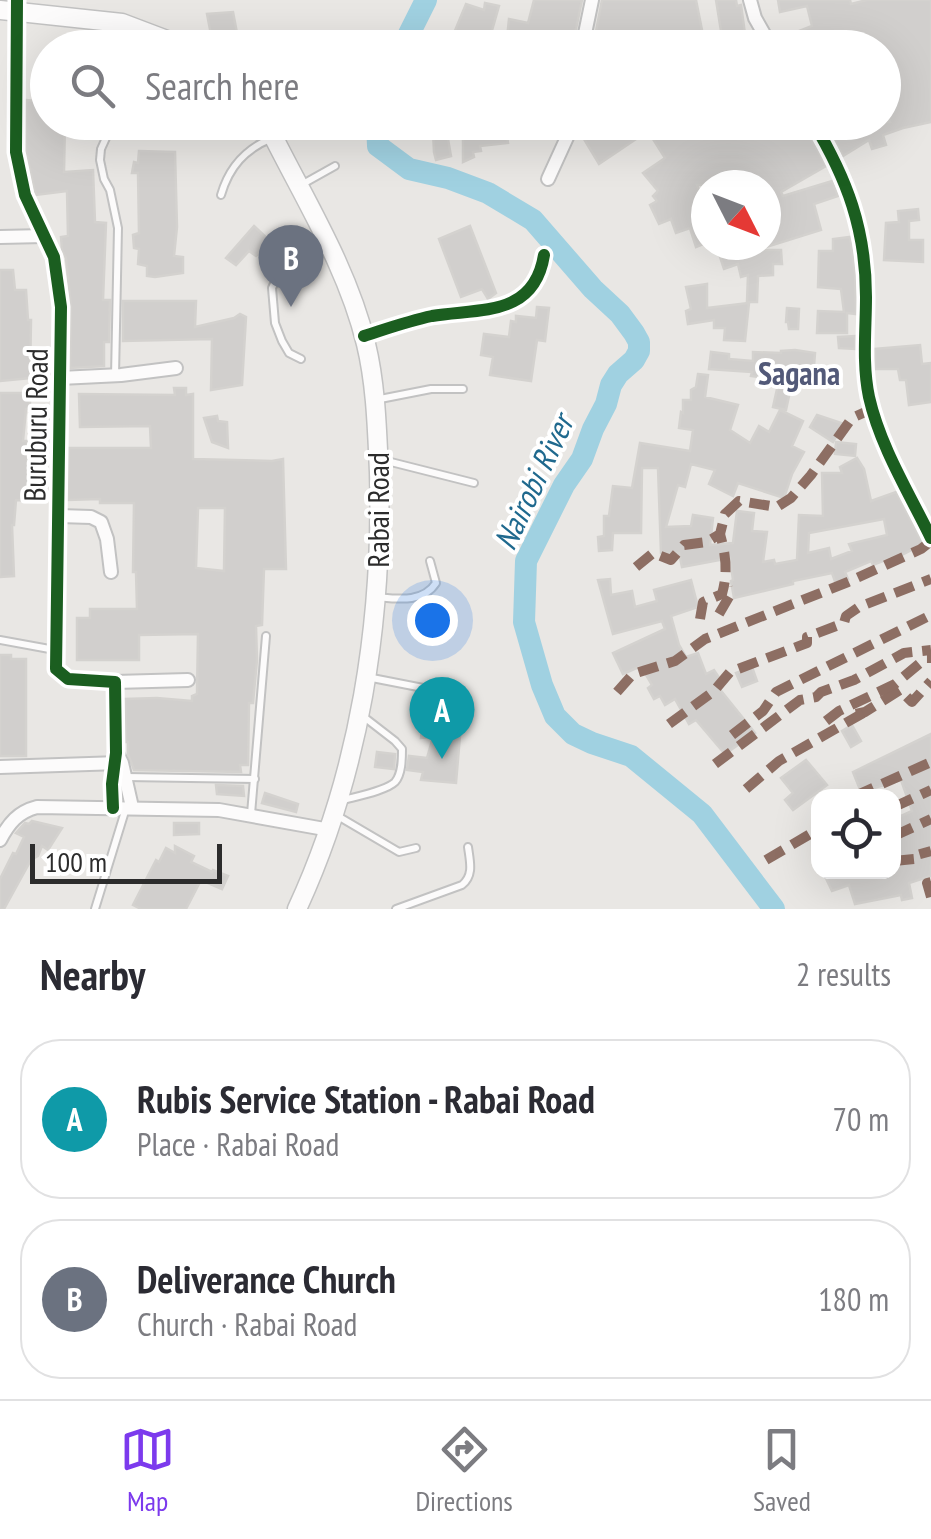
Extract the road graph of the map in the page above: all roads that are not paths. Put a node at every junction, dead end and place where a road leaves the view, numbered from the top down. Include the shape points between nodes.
1 (592, 0) edge
2 (750, 0) edge
3 (11, 7) edge
4 (135, 30) edge
5 (586, 30) edge
6 (762, 30) edge
7 (106, 140) edge
8 (262, 140) edge
9 (275, 140) edge
10 (566, 140) edge
11 (823, 140) edge
12 (335, 166) dead end
13 (548, 180) dead end
14 (299, 186) junction
15 (221, 196) dead end
16 (44, 236) junction
17 (0, 237) edge
18 (330, 249) junction
19 (544, 255) dead end
20 (364, 336) junction
21 (301, 358) dead end
22 (176, 368) dead end
23 (116, 376) junction
24 (60, 378) junction
25 (462, 389) dead end
26 (374, 400) junction
27 (378, 458) junction
28 (474, 483) dead end
29 (59, 516) junction
30 (931, 538) edge
31 (430, 561) dead end
32 (111, 572) dead end
33 (376, 596) junction
34 (266, 636) dead end
35 (0, 640) edge
36 (56, 650) junction
37 (367, 677) junction
38 (188, 680) dead end
39 (115, 682) junction
40 (464, 696) dead end
41 (359, 713) junction
42 (119, 764) junction
43 (0, 766) edge
44 (255, 778) junction
45 (124, 807) junction
46 (251, 815) junction
47 (334, 815) junction
48 (0, 840) edge
49 (468, 847) dead end
50 (416, 848) dead end
51 (95, 909) edge
52 (297, 909) edge
53 (396, 909) edge

1 - 5 street
2 - 6 street
3 - 4 main road
3 - 16 street, Buruburu Road via 16,152 24,195
7 - 23 lane via 100,160 118,228
8 - 15 lane via 234,165
9 - 14 main road, Rabai Road
10 - 13 street
11 - 30 street via 860,229 868,392
12 - 14 lane
14 - 18 main road, Rabai Road
16 - 17 street
16 - 24 street, Buruburu Road via 59,288
18 - 20 main road, Rabai Road
18 - 21 lane via 293,261 272,288 282,341
19 - 20 street via 536,280 501,308 426,317
20 - 26 main road, Rabai Road
22 - 23 street
23 - 24 street
24 - 29 street, Buruburu Road
25 - 26 lane
26 - 27 main road, Rabai Road
27 - 28 lane
27 - 33 main road, Rabai Road
29 - 32 street via 101,522
29 - 36 street, Buruburu Road
31 - 33 lane via 436,583 426,595
33 - 37 main road, Rabai Road
34 - 44 lane
35 - 36 lane
36 - 39 street via 56,669 68,679
37 - 40 lane
37 - 41 main road, Rabai Road
38 - 39 street
39 - 42 street
41 - 47 main road, Rabai Road
41 - 47 lane via 396,741 402,750 399,773
42 - 43 street
42 - 44 lane
42 - 45 street
44 - 46 lane
45 - 46 street
45 - 48 street via 24,810
45 - 51 lane
46 - 47 street
47 - 50 lane via 399,852
47 - 52 main road, Rabai Road
49 - 53 lane via 468,880

